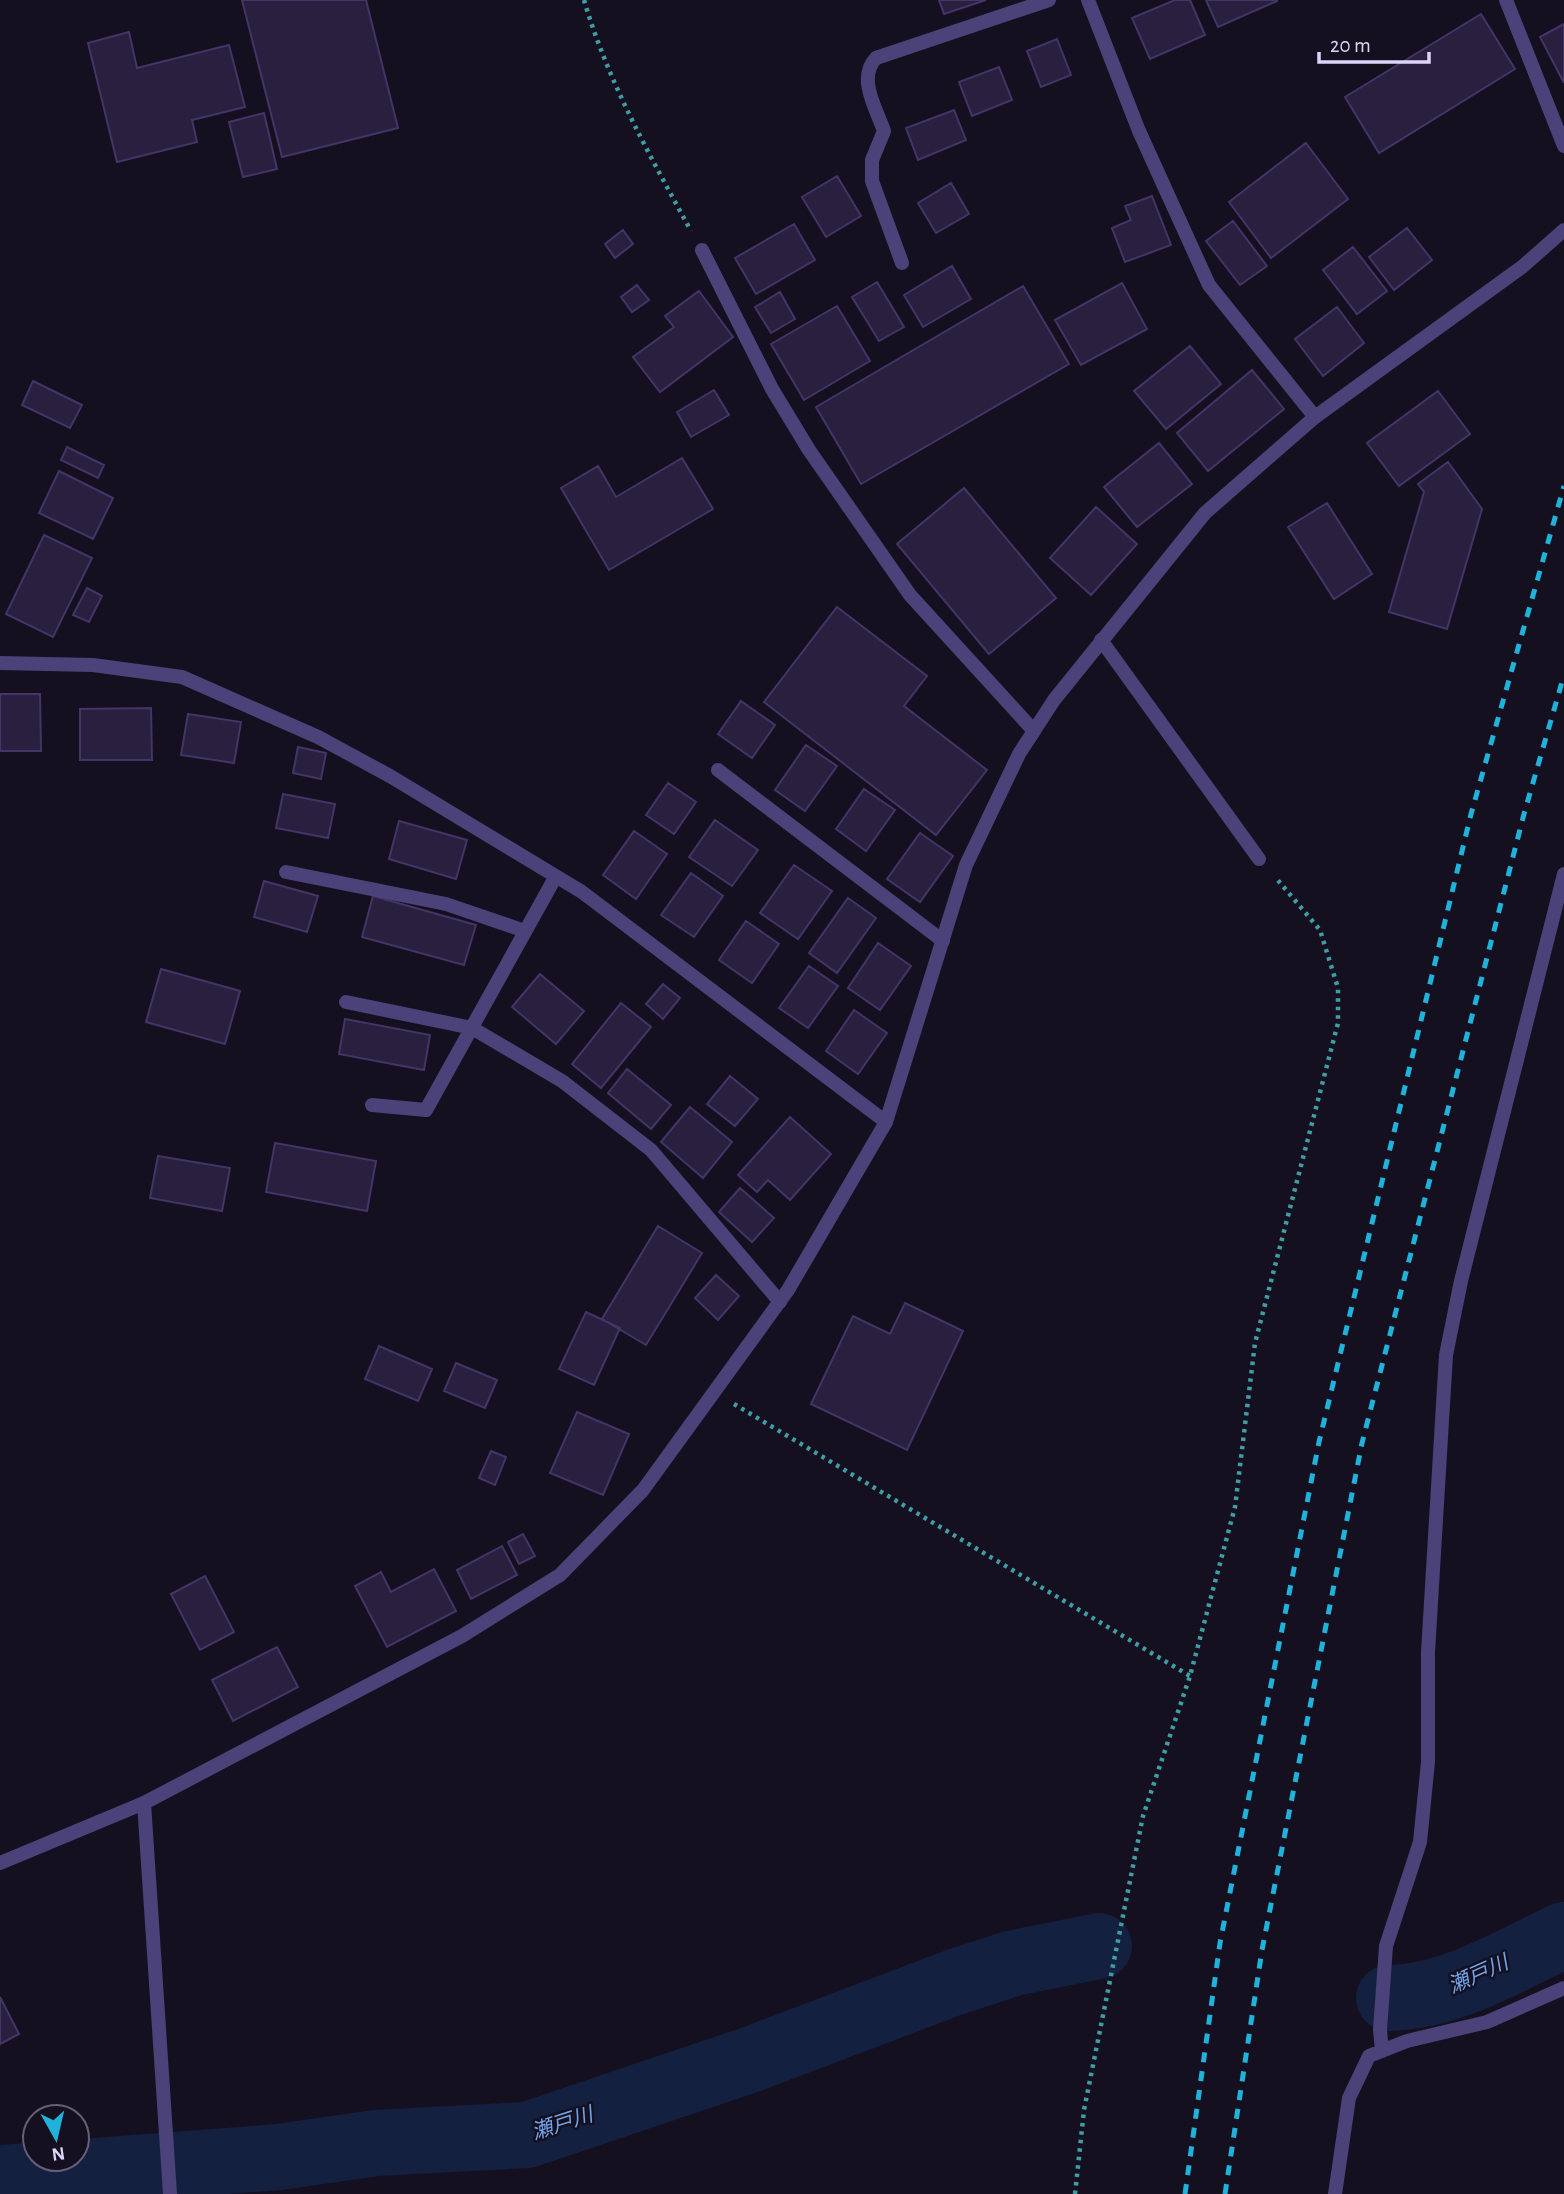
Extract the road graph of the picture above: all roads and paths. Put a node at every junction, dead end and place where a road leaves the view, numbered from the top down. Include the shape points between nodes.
1 (584, 0) edge
2 (1049, 0) edge
3 (1088, 0) edge
4 (1506, 0) edge
5 (1564, 146) edge
6 (1564, 230) edge
7 (702, 250) joint
8 (902, 263) dead end
9 (1315, 417) junction
10 (1101, 640) junction
11 (0, 663) edge
12 (1034, 731) junction
13 (718, 770) dead end
14 (1259, 859) joint
15 (286, 872) dead end
16 (1564, 874) edge
17 (556, 876) junction
18 (525, 931) junction
19 (943, 941) junction
20 (346, 1002) dead end
21 (472, 1028) junction
22 (372, 1105) dead end
23 (886, 1122) junction
24 (780, 1302) junction
25 (715, 1392) junction
26 (1190, 1676) junction
27 (144, 1803) junction
28 (0, 1863) edge
29 (1564, 1988) edge
30 (1382, 2051) junction
31 (170, 2190) edge
32 (1075, 2194) edge
33 (1335, 2194) edge

1 - 7 path via 594,36 640,138
2 - 8 street via 876,58 869,65 868,86 884,131 872,160 872,181
3 - 9 street via 1139,131 1209,285
4 - 5 street
6 - 9 street via 1522,267
7 - 12 street via 772,389 809,450 910,595
9 - 10 street via 1205,513
10 - 12 street
10 - 14 street
11 - 17 street via 93,666 182,677 318,737
12 - 19 street via 994,801 966,864
13 - 19 street
14 - 26 path via 1320,930 1340,1009 1255,1343 1235,1507
15 - 18 street via 446,904
16 - 30 street via 1446,1355 1428,1652 1427,1776 1420,1842 1387,1946
17 - 18 street
17 - 23 street
18 - 21 street
19 - 23 street
20 - 21 street
21 - 22 street via 426,1111
21 - 24 street via 562,1081 651,1150
23 - 24 street
24 - 25 street
25 - 26 path
25 - 27 street via 643,1490 561,1575 463,1636
26 - 32 path via 1143,1816 1084,2109
27 - 28 street
27 - 31 street
29 - 30 street via 1487,2022
30 - 33 street via 1369,2056 1349,2098

